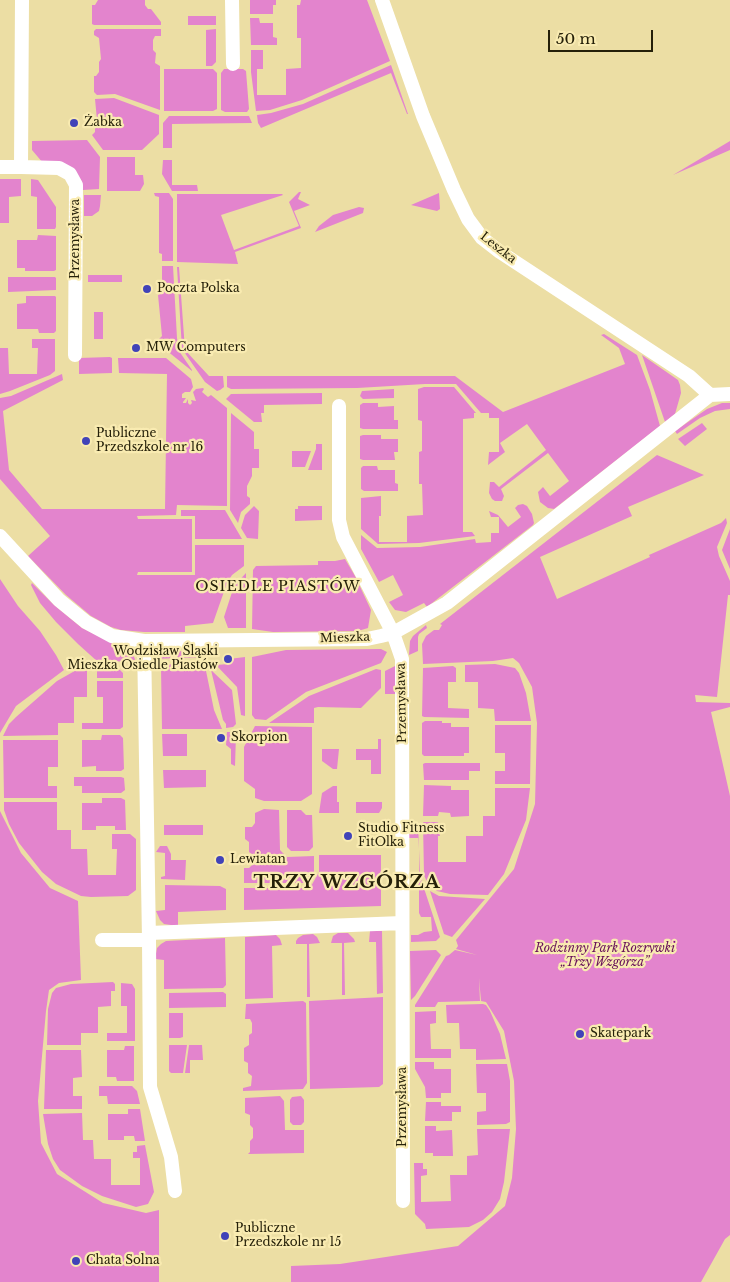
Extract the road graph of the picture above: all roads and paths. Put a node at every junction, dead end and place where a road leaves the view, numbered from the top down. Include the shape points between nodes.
1 (22, 0) edge
2 (232, 0) edge
3 (382, 0) edge
4 (233, 64) dead end
5 (0, 167) edge
6 (21, 167) junction
7 (75, 355) dead end
8 (730, 394) edge
9 (710, 395) junction
10 (339, 406) dead end
11 (0, 536) edge
12 (393, 633) junction
13 (144, 641) junction
14 (402, 923) junction
15 (149, 936) junction
16 (102, 940) dead end
17 (175, 1191) dead end
18 (403, 1201) dead end

1 - 6 street
2 - 4 street
3 - 9 street, Leszka via 450,181 468,219 482,238 690,376
5 - 6 street, Przemysława
6 - 7 street, Przemysława via 59,168 70,174 76,185
8 - 9 street
9 - 12 street, Mieszka via 447,603
10 - 12 street, Przemysława via 339,520 343,537
11 - 13 street, Mieszka via 59,600 86,622 112,636
12 - 13 street, Mieszka via 367,639
12 - 14 street, Przemysława via 402,659
13 - 15 street
14 - 15 street
14 - 18 street, Przemysława
15 - 16 street
15 - 17 street via 150,1087 171,1157

